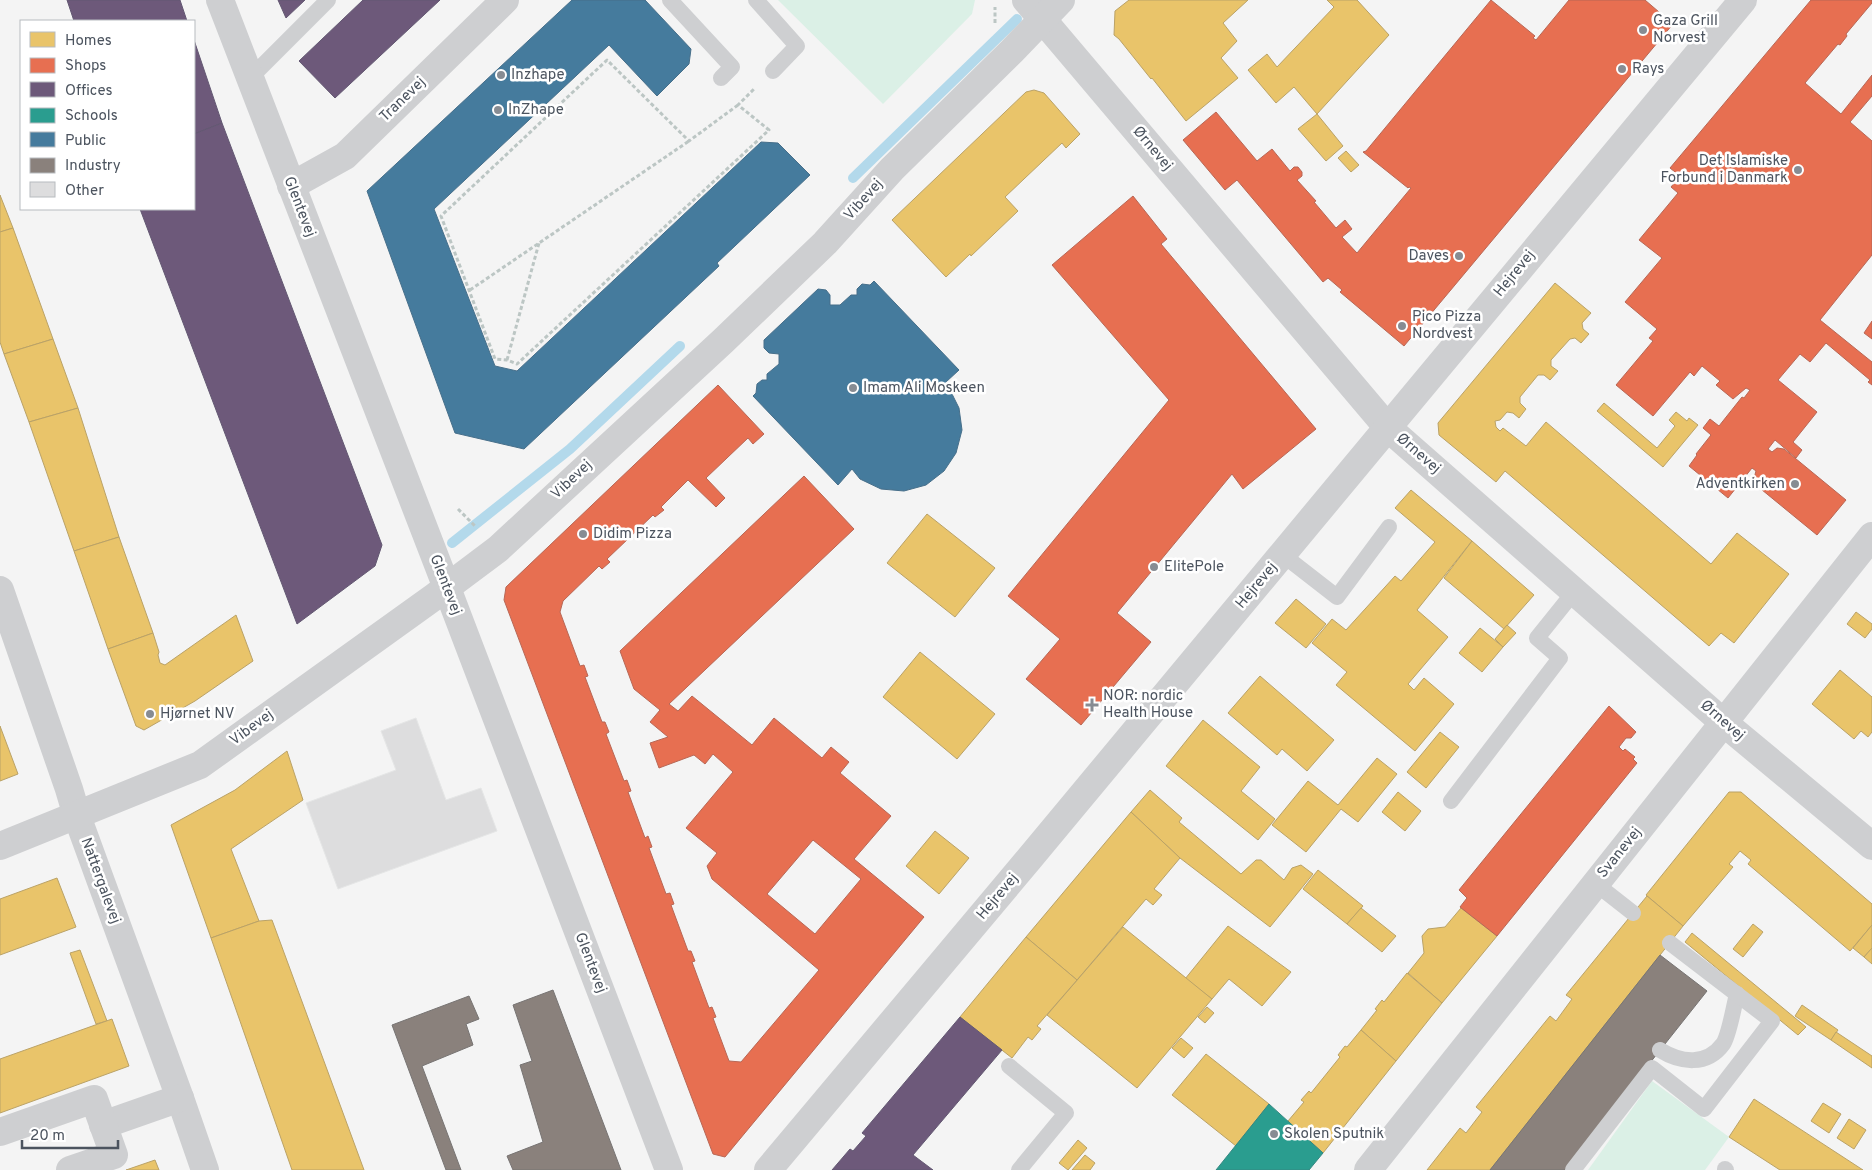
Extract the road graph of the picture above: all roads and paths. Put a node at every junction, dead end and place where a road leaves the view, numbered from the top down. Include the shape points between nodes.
1 (220, 0) edge
2 (328, 0) edge
3 (505, 0) edge
4 (670, 0) edge
5 (756, 0) edge
6 (996, 0) edge
7 (1743, 0) edge
8 (1043, 6) edge
9 (995, 25) dead end
10 (773, 71) joint
11 (250, 78) junction
12 (721, 78) dead end
13 (738, 105) junction
14 (689, 141) junction
15 (291, 186) junction
16 (539, 242) junction
17 (470, 290) junction
18 (507, 360) junction
19 (1388, 428) junction
20 (458, 509) dead end
21 (465, 516) dead end
22 (1389, 527) dead end
23 (1872, 536) edge
24 (1283, 555) junction
25 (447, 588) junction
26 (0, 590) edge
27 (1574, 592) junction
28 (1724, 724) junction
29 (1451, 800) dead end
30 (77, 816) junction
31 (0, 846) edge
32 (1872, 846) edge
33 (1596, 884) junction
34 (1633, 913) dead end
35 (1670, 943) dead end
36 (1737, 994) junction
37 (1660, 1050) dead end
38 (1009, 1066) dead end
39 (180, 1098) junction
40 (103, 1125) junction
41 (0, 1132) edge
42 (70, 1170) edge
43 (205, 1170) edge
44 (668, 1170) edge
45 (768, 1170) edge
46 (1019, 1170) edge
47 (1368, 1170) edge
48 (1573, 1170) edge

1 - 11 street, Glentevej
2 - 11 lane
3 - 15 street, Tranevej via 345,156
4 - 12 lane via 732,67
5 - 10 lane via 797,46
6 - 9 path
7 - 19 street, Hejrevej
8 - 19 street, Ørnevej
8 - 25 street, Vibevej via 1012,51 892,169 825,243 498,549
10 - 13 path
11 - 15 street, Glentevej
13 - 14 path
13 - 18 path via 769,130 517,364
14 - 16 path
14 - 17 path via 607,60 441,216
15 - 25 street, Glentevej
16 - 17 path
16 - 18 path
17 - 18 path via 496,359
19 - 24 street, Hejrevej
19 - 27 street, Ørnevej
20 - 21 path
22 - 24 lane via 1337,597
23 - 28 street, Svanevej
24 - 45 street, Hejrevej
25 - 30 street, Vibevej via 200,765
25 - 44 street, Glentevej
26 - 30 street, Nattergalevej
27 - 28 street, Ørnevej
27 - 29 lane via 1537,638 1560,658
28 - 32 street, Ørnevej
28 - 33 street, Svanevej
30 - 31 street, Vibevej
30 - 39 street, Nattergalevej
33 - 34 lane
33 - 47 street, Svanevej
35 - 36 lane
36 - 37 lane via 1724,1043 1711,1056 1690,1061 1673,1058
36 - 48 lane via 1772,1021 1704,1109 1652,1068
38 - 46 lane via 1066,1113
39 - 40 street
39 - 43 street, Nattergalevej
40 - 41 street via 94,1099
40 - 42 street via 114,1155

